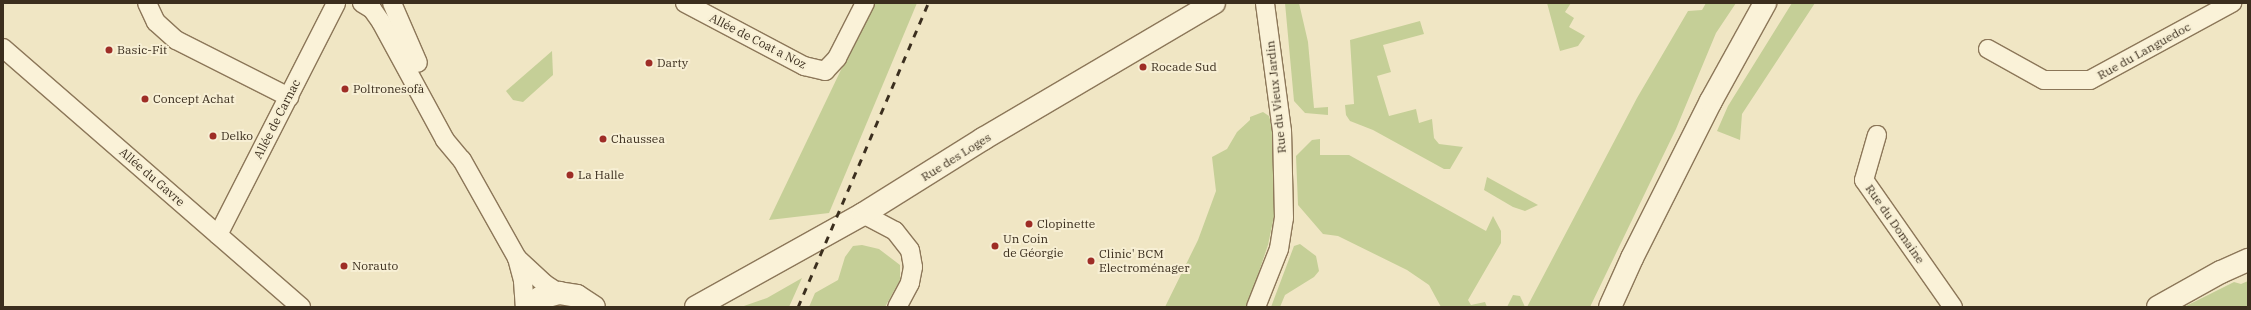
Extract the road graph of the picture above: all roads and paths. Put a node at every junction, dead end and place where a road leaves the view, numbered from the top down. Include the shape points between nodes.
1 (147, 3) edge
2 (336, 3) edge
3 (362, 3) edge
4 (392, 3) edge
5 (685, 3) edge
6 (865, 3) edge
7 (1214, 3) edge
8 (1265, 3) edge
9 (1753, 3) edge
10 (1765, 3) edge
11 (2232, 3) edge
12 (1740, 45) junction
13 (3, 48) edge
14 (1988, 49) dead end
15 (289, 97) junction
16 (1877, 135) dead end
17 (462, 160) junction
18 (863, 214) junction
19 (218, 236) junction
20 (517, 258) junction
21 (2248, 260) edge
22 (559, 293) junction
23 (301, 307) edge
24 (526, 307) edge
25 (594, 307) edge
26 (696, 307) edge
27 (897, 307) edge
28 (1256, 307) edge
29 (1610, 307) edge
30 (1952, 307) edge
31 (2158, 307) edge

1 - 15 street via 156,22 176,40
2 - 15 street, Allée de Carnac
3 - 17 street via 372,9 381,22 445,140
4 - 17 street via 406,41 458,141
5 - 6 street, Allée de Coat a Noz via 804,66 825,71 837,58
7 - 18 street, Rue des Loges
8 - 28 street, Rue du Vieux Jardin via 1282,131 1284,218 1279,249
9 - 12 street
10 - 12 street
11 - 14 street, Rue du Languedoc via 2090,80 2044,80
12 - 29 street via 1632,258
13 - 19 street, Allée du Gavre
15 - 19 street, Allée de Carnac
16 - 30 street, Rue du Domaine via 1864,180
17 - 20 street
18 - 26 street, Rue des Loges
18 - 27 street via 895,231 910,250 913,267 910,283
19 - 23 street, Allée du Gavre
20 - 22 street via 544,284
20 - 24 street
21 - 31 street
22 - 24 street via 540,298
22 - 25 street via 577,296

